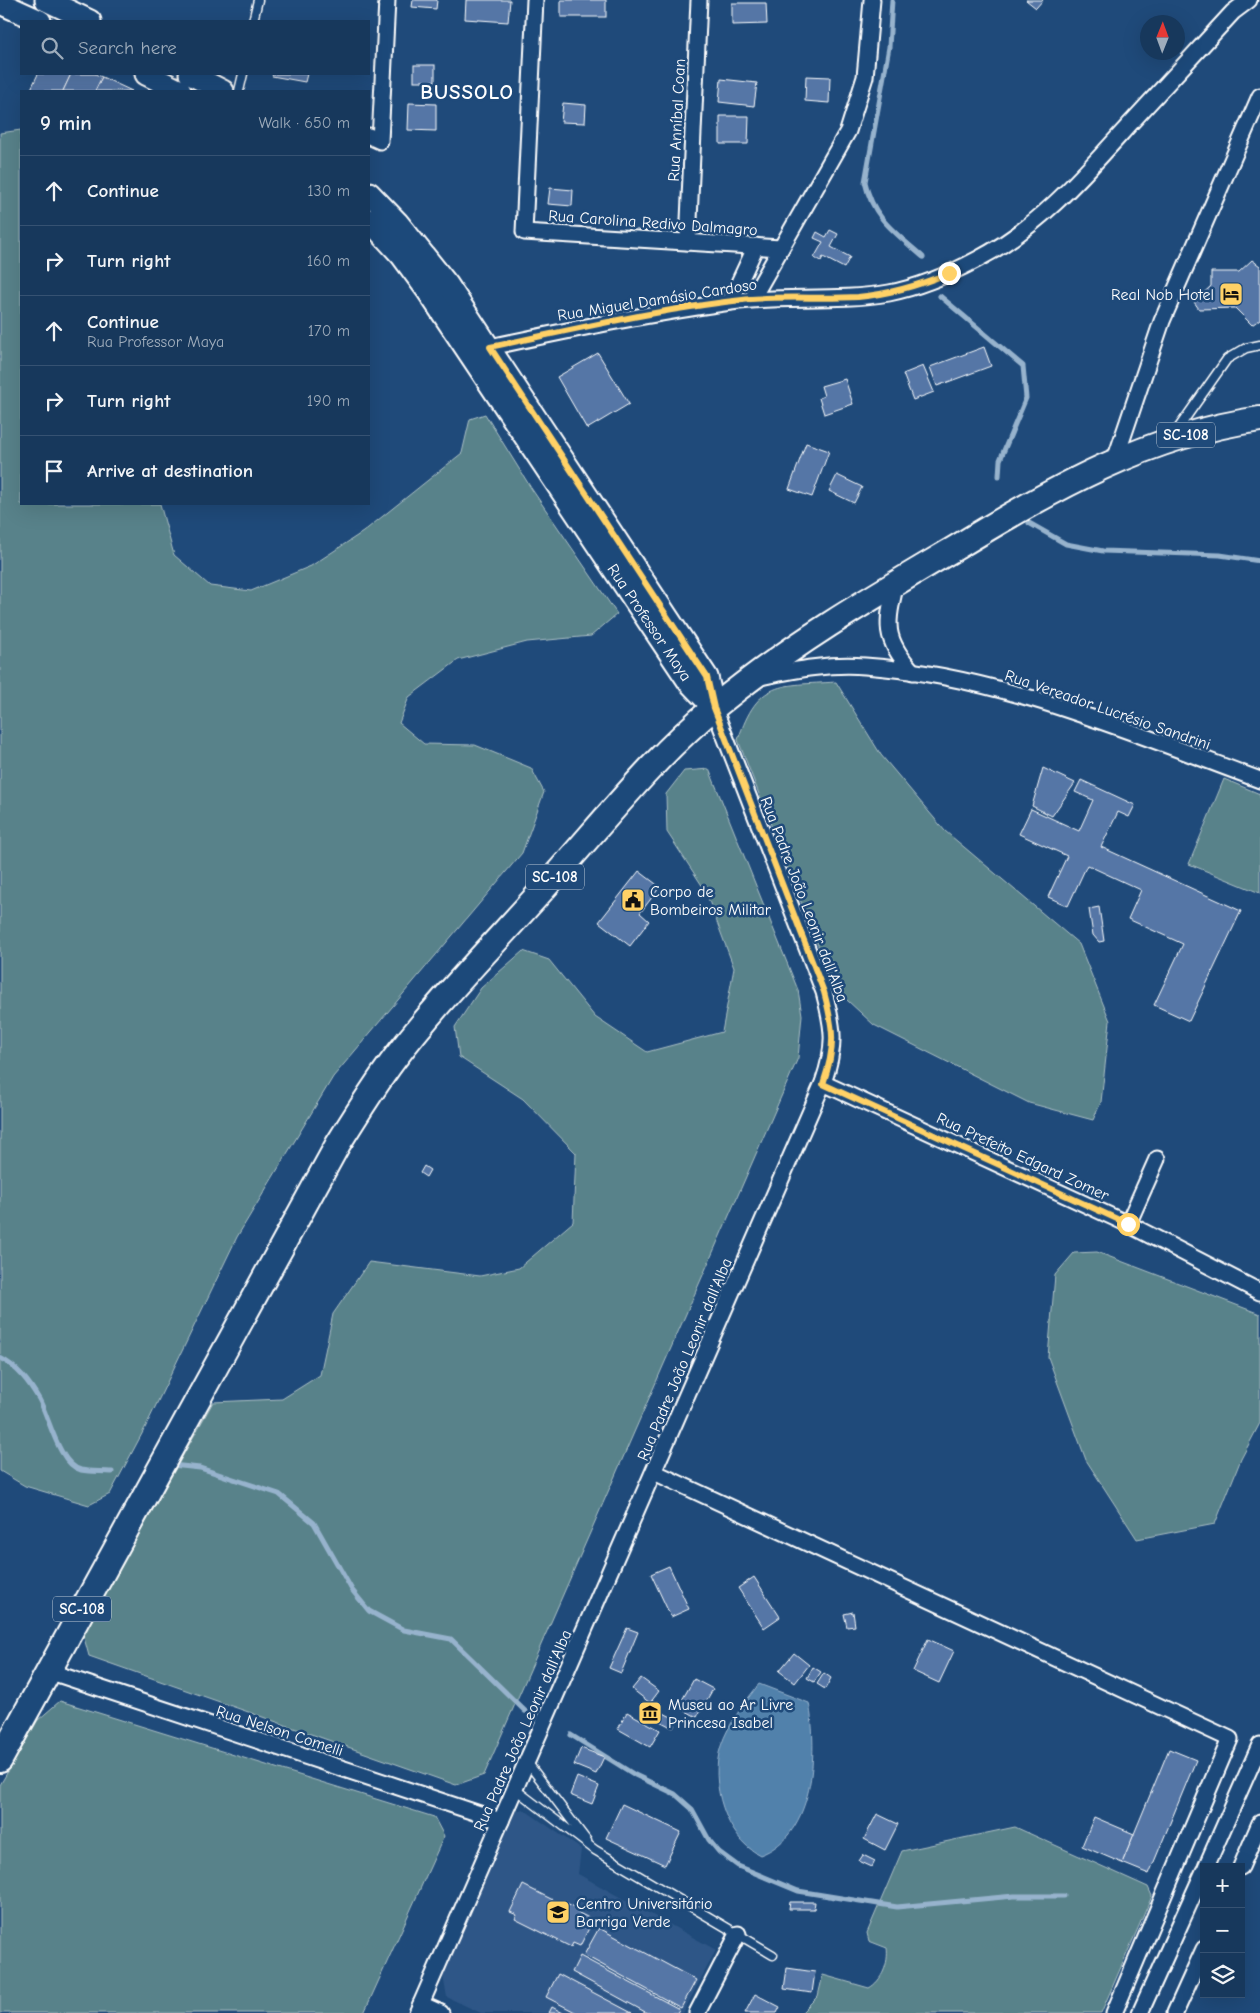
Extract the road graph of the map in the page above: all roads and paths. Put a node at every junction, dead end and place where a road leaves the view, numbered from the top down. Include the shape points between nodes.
1 (46, 0) edge
2 (258, 0) edge
3 (387, 0) edge
4 (534, 0) edge
5 (699, 0) edge
6 (872, 0) edge
7 (1244, 0) edge
8 (1249, 0) edge
9 (0, 3) edge
10 (32, 12) edge
11 (1233, 12) junction
12 (88, 20) edge
13 (253, 20) edge
14 (148, 75) edge
15 (192, 75) edge
16 (243, 75) edge
17 (178, 90) edge
18 (221, 90) edge
19 (239, 90) edge
20 (1260, 96) edge
21 (370, 137) edge
22 (370, 194) edge
23 (370, 221) edge
24 (688, 242) junction
25 (756, 246) junction
26 (781, 248) junction
27 (752, 299) junction
28 (730, 302) junction
29 (1260, 345) edge
30 (481, 352) junction
31 (1260, 419) edge
32 (1171, 438) junction
33 (1115, 460) junction
34 (896, 583) junction
35 (913, 672) junction
36 (752, 678) junction
37 (714, 708) junction
38 (1260, 780) edge
39 (823, 1084) junction
40 (1157, 1159) dead end
41 (1128, 1224) junction
42 (1260, 1292) edge
43 (654, 1472) junction
44 (48, 1671) junction
45 (1260, 1745) edge
46 (0, 1760) edge
47 (527, 1762) junction
48 (515, 1789) junction
49 (501, 1821) junction
50 (1260, 1823) edge
51 (594, 1850) junction
52 (1208, 1863) edge
53 (1242, 1863) edge
54 (1200, 1880) edge
55 (738, 1934) junction
56 (1202, 1953) edge
57 (773, 1955) dead end
58 (419, 2008) edge
59 (441, 2013) edge
60 (697, 2013) edge
61 (1114, 2013) edge
62 (1140, 2013) edge
63 (1175, 2013) edge

1 - 12 main road
2 - 13 lane
3 - 21 street via 380,142
4 - 24 street, Rua Carolina Redivo Dalmagro via 524,232
5 - 24 street, Rua Anníbal Coan
6 - 26 street via 864,76 850,124
7 - 11 street
8 - 11 street, Rua Miguel Damásio Cardoso
9 - 10 main road
11 - 27 street, Rua Miguel Damásio Cardoso via 1072,187 1046,211 980,258 925,283 890,292 857,297
14 - 17 main road
15 - 18 main road
16 - 19 lane
20 - 33 street via 1162,321
22 - 30 main road, Rua Professor Maya via 424,255
23 - 30 main road, Rua Professor Maya
24 - 25 street, Rua Carolina Redivo Dalmagro
25 - 26 street, Rua Carolina Redivo Dalmagro
25 - 28 street
26 - 27 street
27 - 28 street, Rua Miguel Damásio Cardoso
28 - 30 street, Rua Miguel Damásio Cardoso via 622,320
29 - 32 lane via 1236,353 1223,363
30 - 37 main road, Rua Professor Maya via 707,677
31 - 32 main road, SC-108
32 - 33 main road, SC-108
33 - 34 main road, SC-108 via 1025,506
34 - 35 street via 889,615 890,634 896,653
34 - 36 main road, SC-108
35 - 36 street, Rua Vereador Lucrésio Sandrini via 838,666 802,668
35 - 38 street, Rua Vereador Lucrésio Sandrini via 972,683 1065,709
36 - 37 main road, SC-108
37 - 39 street, Rua Padre João Leonir dall'Alba via 824,992 833,1034 833,1056
37 - 44 main road, SC-108 via 675,744 619,805 422,1026 371,1092 334,1152
39 - 41 street, Rua Prefeito Edgard Zomer
39 - 43 street, Rua Padre João Leonir dall'Alba
40 - 41 street
41 - 42 street, Rua Prefeito Edgard Zomer
43 - 47 street, Rua Padre João Leonir dall'Alba
43 - 61 street via 1230,1739
44 - 46 main road, SC-108
44 - 49 street, Rua Nelson Comelli
45 - 52 street
47 - 48 street, Rua Padre João Leonir dall'Alba
47 - 51 lane
48 - 49 street, Rua Padre João Leonir dall'Alba
48 - 51 lane
49 - 58 street, Rua Padre João Leonir dall'Alba
50 - 53 street
51 - 55 lane
54 - 62 street
55 - 57 lane
55 - 60 street
56 - 63 street
58 - 59 street

